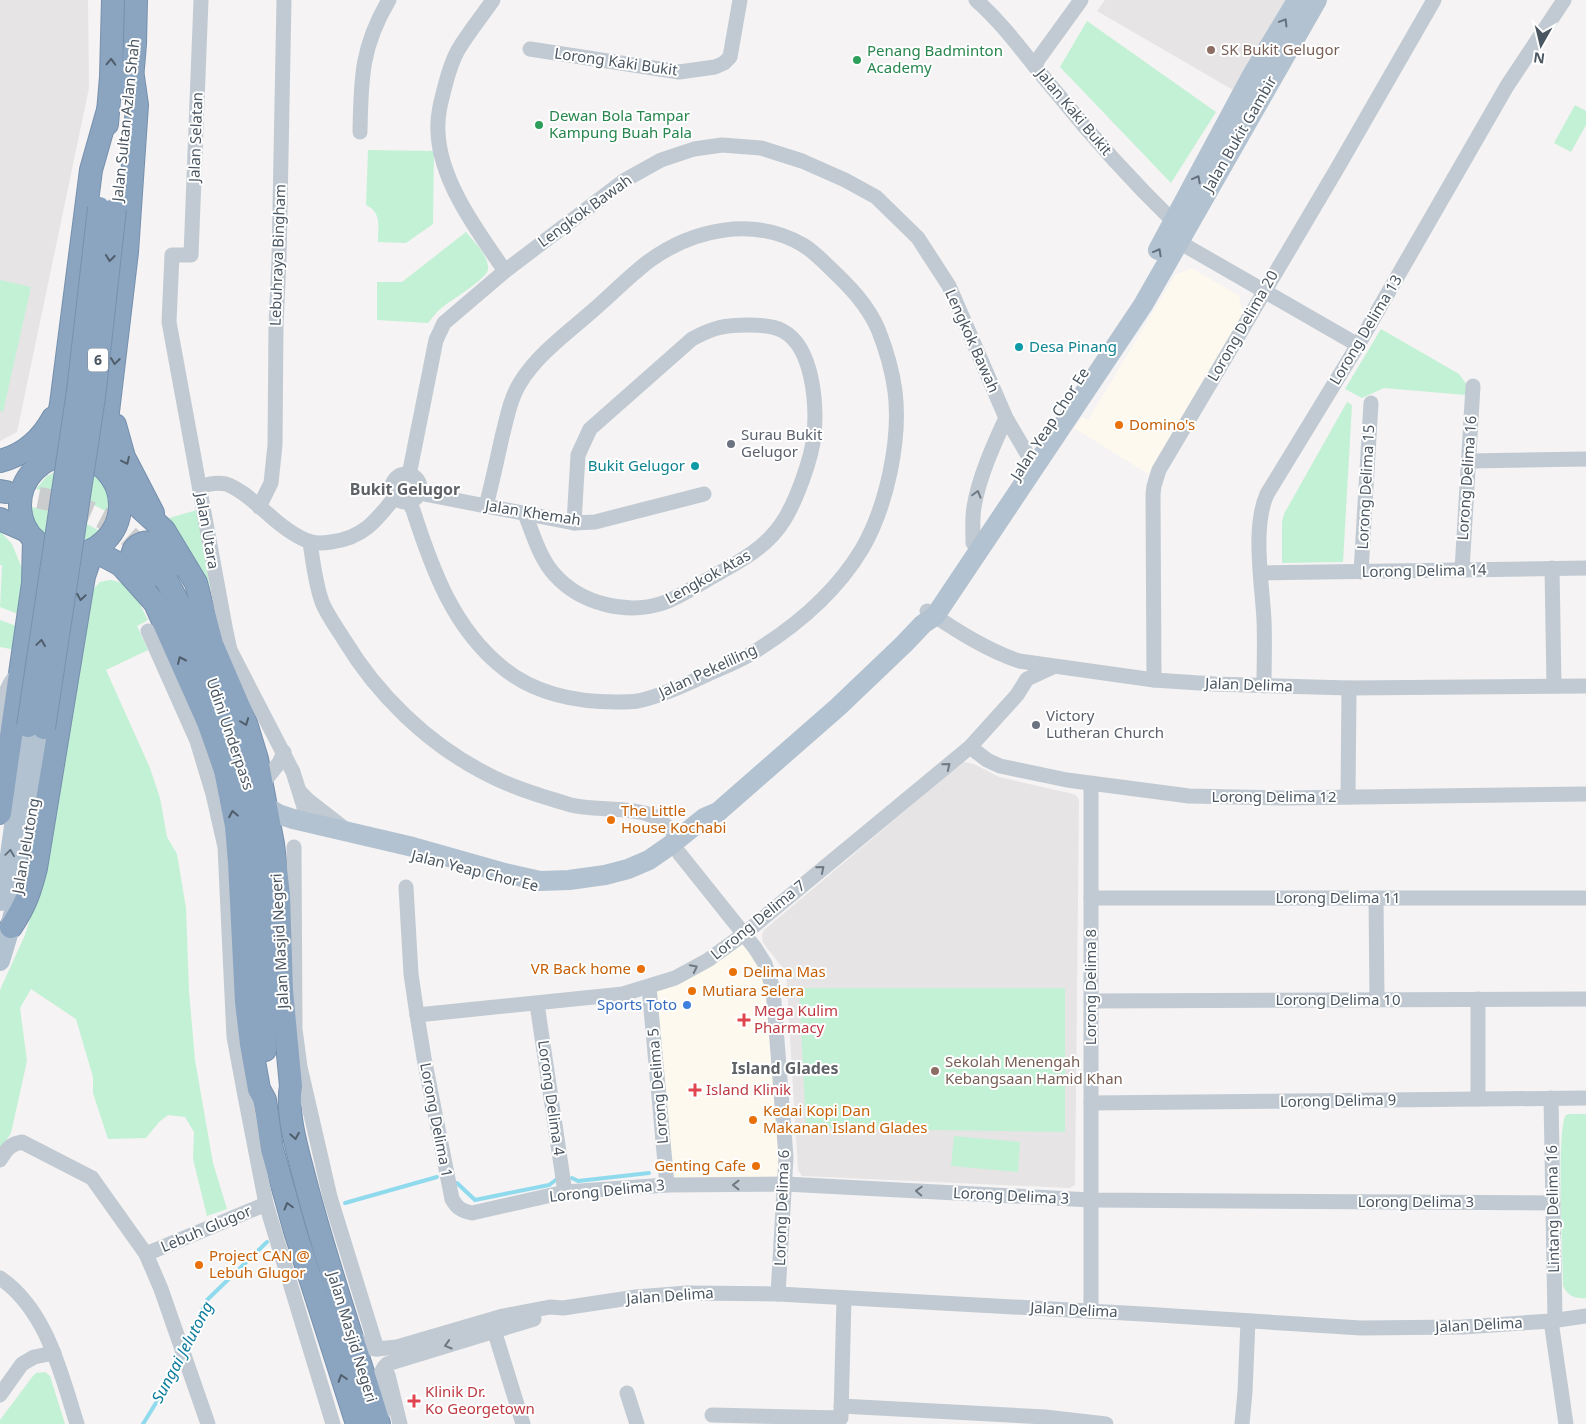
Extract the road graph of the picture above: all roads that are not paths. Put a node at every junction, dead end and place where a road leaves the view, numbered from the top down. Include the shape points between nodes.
1 (113, 0) edge
2 (136, 0) edge
3 (201, 0) edge
4 (284, 0) edge
5 (389, 0) edge
6 (493, 0) edge
7 (740, 0) edge
8 (976, 0) edge
9 (1081, 0) edge
10 (1297, 0) edge
11 (1316, 0) edge
12 (1434, 0) edge
13 (1564, 0) edge
14 (530, 49) dead end
15 (1034, 65) junction
16 (133, 77) junction
17 (108, 110) junction
18 (360, 132) dead end
19 (107, 208) junction
20 (1174, 222) junction
21 (1179, 242) junction
22 (172, 255) joint
23 (505, 272) junction
24 (1264, 290) junction
25 (1358, 345) junction
26 (1473, 386) dead end
27 (110, 397) junction
28 (1371, 403) dead end
29 (61, 404) junction
30 (1006, 418) junction
31 (1586, 459) edge
32 (0, 461) edge
33 (1469, 461) junction
34 (1032, 462) junction
35 (36, 468) junction
36 (409, 474) junction
37 (114, 482) junction
38 (2, 485) edge
39 (200, 487) junction
40 (704, 494) dead end
41 (395, 497) junction
42 (414, 498) junction
43 (486, 506) junction
44 (259, 507) junction
45 (525, 514) junction
46 (574, 523) junction
47 (19, 529) edge
48 (164, 530) junction
49 (310, 542) junction
50 (973, 543) junction
51 (92, 550) junction
52 (152, 561) tunnel mouth
53 (1552, 568) junction
54 (1586, 568) edge
55 (1462, 570) junction
56 (1361, 572) junction
57 (1262, 574) junction
58 (156, 602) junction
59 (928, 617) junction
60 (148, 631) dead end
61 (212, 644) junction
62 (1019, 661) junction
63 (1053, 667) junction
64 (22, 670) junction
65 (1154, 680) junction
66 (1264, 686) junction
67 (1554, 686) junction
68 (1586, 686) edge
69 (1349, 688) junction
70 (1010, 701) junction
71 (36, 727) junction
72 (0, 729) edge
73 (970, 747) junction
74 (284, 752) junction
75 (263, 783) junction
76 (1092, 784) junction
77 (300, 792) junction
78 (1586, 794) edge
79 (1348, 797) junction
80 (267, 807) junction
81 (0, 813) edge
82 (302, 821) junction
83 (350, 832) junction
84 (284, 846) junction
85 (679, 846) junction
86 (406, 887) dead end
87 (1091, 898) junction
88 (1376, 898) junction
89 (1586, 898) edge
90 (0, 901) edge
91 (11, 927) junction
92 (744, 934) junction
93 (0, 961) edge
94 (649, 987) junction
95 (1586, 999) edge
96 (1377, 1000) junction
97 (1478, 1000) junction
98 (1091, 1001) junction
99 (538, 1004) junction
100 (264, 1011) junction
101 (417, 1016) junction
102 (1551, 1098) junction
103 (1586, 1098) edge
104 (1478, 1099) junction
105 (265, 1100) junction
106 (288, 1100) junction
107 (1091, 1103) junction
108 (0, 1160) edge
109 (785, 1184) junction
110 (667, 1185) junction
111 (565, 1192) junction
112 (1090, 1200) junction
113 (266, 1204) junction
114 (1553, 1204) junction
115 (472, 1213) joint
116 (146, 1254) junction
117 (294, 1275) junction
118 (0, 1278) edge
119 (778, 1294) junction
120 (844, 1298) junction
121 (563, 1308) junction
122 (1091, 1310) junction
123 (1586, 1316) edge
124 (1553, 1320) junction
125 (1248, 1321) junction
126 (494, 1330) junction
127 (352, 1336) junction
128 (377, 1349) junction
129 (54, 1353) junction
130 (387, 1364) junction
131 (627, 1393) dead end
132 (0, 1395) edge
133 (712, 1415) dead end
134 (841, 1416) edge
135 (77, 1424) edge
136 (208, 1424) edge
137 (332, 1424) edge
138 (357, 1424) edge
139 (378, 1424) edge
140 (383, 1424) edge
141 (400, 1424) edge
142 (523, 1424) edge
143 (637, 1424) edge
144 (1106, 1424) edge
145 (1242, 1424) edge
146 (1566, 1424) edge

17 -> 1 highway, Jalan Sultan Azlan Shah / 6
2 - 16 highway, Jalan Sultan Azlan Shah / 6
3 - 22 street, Jalan Selatan via 191,256
4 - 44 street, Lebuhraya Bingham via 274,461 271,483
5 - 18 street via 377,21 365,58
6 - 23 street via 458,51 440,103 438,132 453,186
7 - 14 street, Lorong Kaki Bukit via 730,57 715,67 679,72
8 - 15 street, Jalan Kaki Bukit via 1001,24
9 - 15 street
20 -> 10 main road, Jalan Bukit Gambir via 1251,77
11 - 21 main road, Jalan Bukit Gambir
12 - 24 street, Lorong Delima 20
13 - 25 street, Lorong Delima 13 via 1507,86
15 - 20 street, Jalan Kaki Bukit via 1096,141
16 - 19 highway, Jalan Sultan Azlan Shah / 6 via 121,153
16 -> 27 highway via 137,105 135,155
17 - 19 highway, Jalan Sultan Azlan Shah / 6
17 - 29 highway via 92,170
19 - 71 highway, 6, bridge via 94,397 69,509
34 -> 20 main road, Jalan Yeap Chor Ee
21 - 24 street
21 - 34 main road, Jalan Yeap Chor Ee via 1143,306
22 - 39 street, Jalan Utara via 169,322
23 - 30 street, Lengkok Bawah via 624,180 660,160 694,149 722,145 761,148 802,161 876,197 918,238 949,286
23 - 36 street, Lengkok Bawah via 444,323 436,340
24 - 25 street
24 - 65 street, Lorong Delima 20 via 1159,470 1154,486
25 - 57 street, Lorong Delima 13 via 1267,494 1260,521
26 - 33 street, Lorong Delima 16
27 - 29 highway via 101,420 91,430 83,432 68,425
27 - 37 highway via 105,437
27 -> 48 highway via 124,457
28 - 56 street, Lorong Delima 15
29 - 32 highway via 46,431 31,447
29 - 35 highway via 54,439
30 - 34 street, Lengkok Bawah
50 -> 30 street via 976,497
31 - 33 street
33 - 55 street, Lorong Delima 16
34 - 50 main road, Jalan Yeap Chor Ee
34 - 59 main road, Jalan Yeap Chor Ee
35 - 37 highway via 57,457 78,456 97,463
35 - 38 highway
35 - 47 highway via 24,486
36 - 41 street via 400,475 394,481 391,489
36 - 42 street via 419,484
37 - 48 highway, Jalan Masjid Negeri
37 - 51 highway via 120,504 118,522 109,537
39 - 44 street via 225,484 236,488
39 - 74 street, Jalan Utara via 230,650
40 - 46 street, Jalan Khemah via 596,522
41 - 42 street via 401,502
41 - 49 street via 379,517 353,537
42 - 43 street, Jalan Khemah
42 - 43 street, Jalan Pekeliling via 413,510 425,549 449,602 470,634 506,671 534,687 567,698 598,702 636,701 675,689 747,656 798,622 842,578 863,547 888,482 895,439 892,372 876,325 862,300 823,261 803,245 779,234 743,228 687,240 649,261 546,352 526,374 510,403
43 - 45 street, Jalan Khemah
44 - 49 street via 281,526
45 - 46 street, Jalan Khemah
45 - 46 street, Lengkok Atas via 555,575 587,599 606,604 628,608 663,602 750,556 784,520 799,487 814,436 815,410 807,362 796,341 782,330 732,325 711,328 692,338 590,429 578,454
47 - 51 highway via 48,550 66,555
64 -> 47 highway via 33,583
48 - 61 highway, Jalan Masjid Negeri via 196,583
49 - 85 street, Lorong Delima 6 via 322,603 353,654 378,686 430,738 469,765 540,795 573,805 655,817
50 - 59 main road, Jalan Yeap Chor Ee
51 - 58 highway, Jalan Masjid Negeri via 121,565
51 -> 91 highway via 84,576 31,892
52 - 100 highway, Udini Underpass via 168,583 205,664 223,706 249,786 257,838
53 - 54 street, Lorong Delima 14
53 - 55 street, Lorong Delima 14
53 - 67 street
55 - 56 street, Lorong Delima 14
56 - 57 street, Lorong Delima 14
57 - 66 street, Lorong Delima 13
58 - 61 highway via 152,586 132,559 135,548 145,542 162,549
105 -> 58 highway, Jalan Masjid Negeri via 259,1089 251,1044 236,826 224,770 208,722
59 - 62 street, Jalan Delima
59 - 85 main road, Jalan Yeap Chor Ee via 838,707 718,812 704,818
60 - 113 street via 197,741 225,847 234,1038
61 -> 75 highway, Jalan Masjid Negeri via 246,722
62 - 63 street, Jalan Delima
62 - 70 street, Lorong Delima 7
63 - 65 street, Jalan Delima
63 - 70 street, Lorong Delima 7 via 1027,680
64 - 72 street via 11,680 5,694
64 - 81 highway
65 - 66 street, Jalan Delima
66 - 69 street, Jalan Delima
67 - 68 street, Jalan Delima
67 - 69 street, Jalan Delima
69 - 79 street
70 - 73 street, Lorong Delima 7
90 -> 71 main road, Jalan Jelutong
71 - 91 main road, Jalan Jelutong via 25,867
73 - 76 street, Lorong Delima 12 via 1000,766
92 -> 73 street, Lorong Delima 7
74 - 75 street
74 - 77 street, Jalan Utara
75 - 80 highway, Jalan Masjid Negeri
76 - 79 street, Lorong Delima 12 via 1208,797
76 - 87 street, Lorong Delima 8
77 - 82 street, Jalan Utara via 304,807
77 - 83 street, Jalan Utara
78 - 79 street, Lorong Delima 12
80 - 82 main road, Jalan Yeap Chor Ee via 284,817
80 - 84 highway, Jalan Masjid Negeri
82 - 83 main road, Jalan Yeap Chor Ee
83 - 85 main road, Jalan Yeap Chor Ee via 505,874 540,880 605,875 628,869
84 - 85 main road, Jalan Yeap Chor Ee via 284,835 292,830 303,830 510,882 539,888 570,889 611,883 645,872
84 - 106 highway, Jalan Masjid Negeri via 279,895 282,991 291,1086
84 - 128 street via 300,1067 330,1197
85 - 92 street, Lorong Delima 6
86 - 101 street
87 - 88 street, Lorong Delima 11
87 - 98 street, Lorong Delima 8
88 - 89 street, Lorong Delima 11
88 - 96 street
91 - 93 main road, Jalan Jelutong
94 -> 92 street, Lorong Delima 7 via 708,960
92 - 109 street, Lorong Delima 6 via 765,964 773,989 786,1157
94 - 99 street, Lorong Delima 7 via 623,994
94 - 110 street, Lorong Delima 5
95 - 97 street, Lorong Delima 10
96 - 97 street, Lorong Delima 10
96 - 98 street, Lorong Delima 10
97 - 104 street
98 - 107 street, Lorong Delima 8
99 - 101 street, Lorong Delima 7
99 - 111 street, Lorong Delima 4
100 - 105 highway, Udini Underpass via 264,1045 270,1086
100 - 106 highway, Udini Underpass via 279,1088
101 - 115 street, Lorong Delima 1 via 452,1199 463,1211
102 - 103 street, Lorong Delima 9
102 - 104 street, Lorong Delima 9
102 - 114 street, Lintang Delima 16
104 - 107 street, Lorong Delima 9
117 -> 105 highway, Jalan Masjid Negeri via 298,1240 272,1149
106 -> 127 highway, Jalan Masjid Negeri via 311,1202
107 - 112 street, Lorong Delima 8
108 - 116 street, Lebuh Glugor via 14,1143 22,1142 92,1178
109 -> 110 street, Lorong Delima 3
112 -> 109 street, Lorong Delima 3
109 - 119 street, Lorong Delima 6
110 - 111 street, Lorong Delima 3
111 - 115 street, Lorong Delima 3
112 - 114 street, Lorong Delima 3
112 - 122 street, Lorong Delima 8
113 - 116 street, Lebuh Glugor
113 - 117 street
114 - 124 street, Lintang Delima 16
116 - 136 street, Lebuh Glugor
117 - 137 street
138 -> 117 highway, Jalan Masjid Negeri
118 - 129 street via 26,1304
119 - 120 street, Jalan Delima
119 - 121 street, Jalan Delima via 688,1293
120 - 122 street, Jalan Delima
120 - 134 street
121 - 126 street, Jalan Delima
121 - 128 street, Jalan Delima via 550,1307 503,1316 397,1347
122 - 125 street, Jalan Delima
123 - 124 street, Jalan Delima
124 - 125 street, Jalan Delima via 1464,1327 1385,1328
124 - 146 street, Lintang Delima 16
125 - 145 street
126 -> 130 street, Jalan Delima
126 - 142 street
127 - 128 street
127 - 139 highway, Jalan Masjid Negeri
129 - 132 street via 34,1356 22,1364
129 - 135 street
130 - 140 street via 379,1376 385,1412
130 - 141 street
131 - 143 street
133 - 134 street
134 - 144 street via 1045,1417

